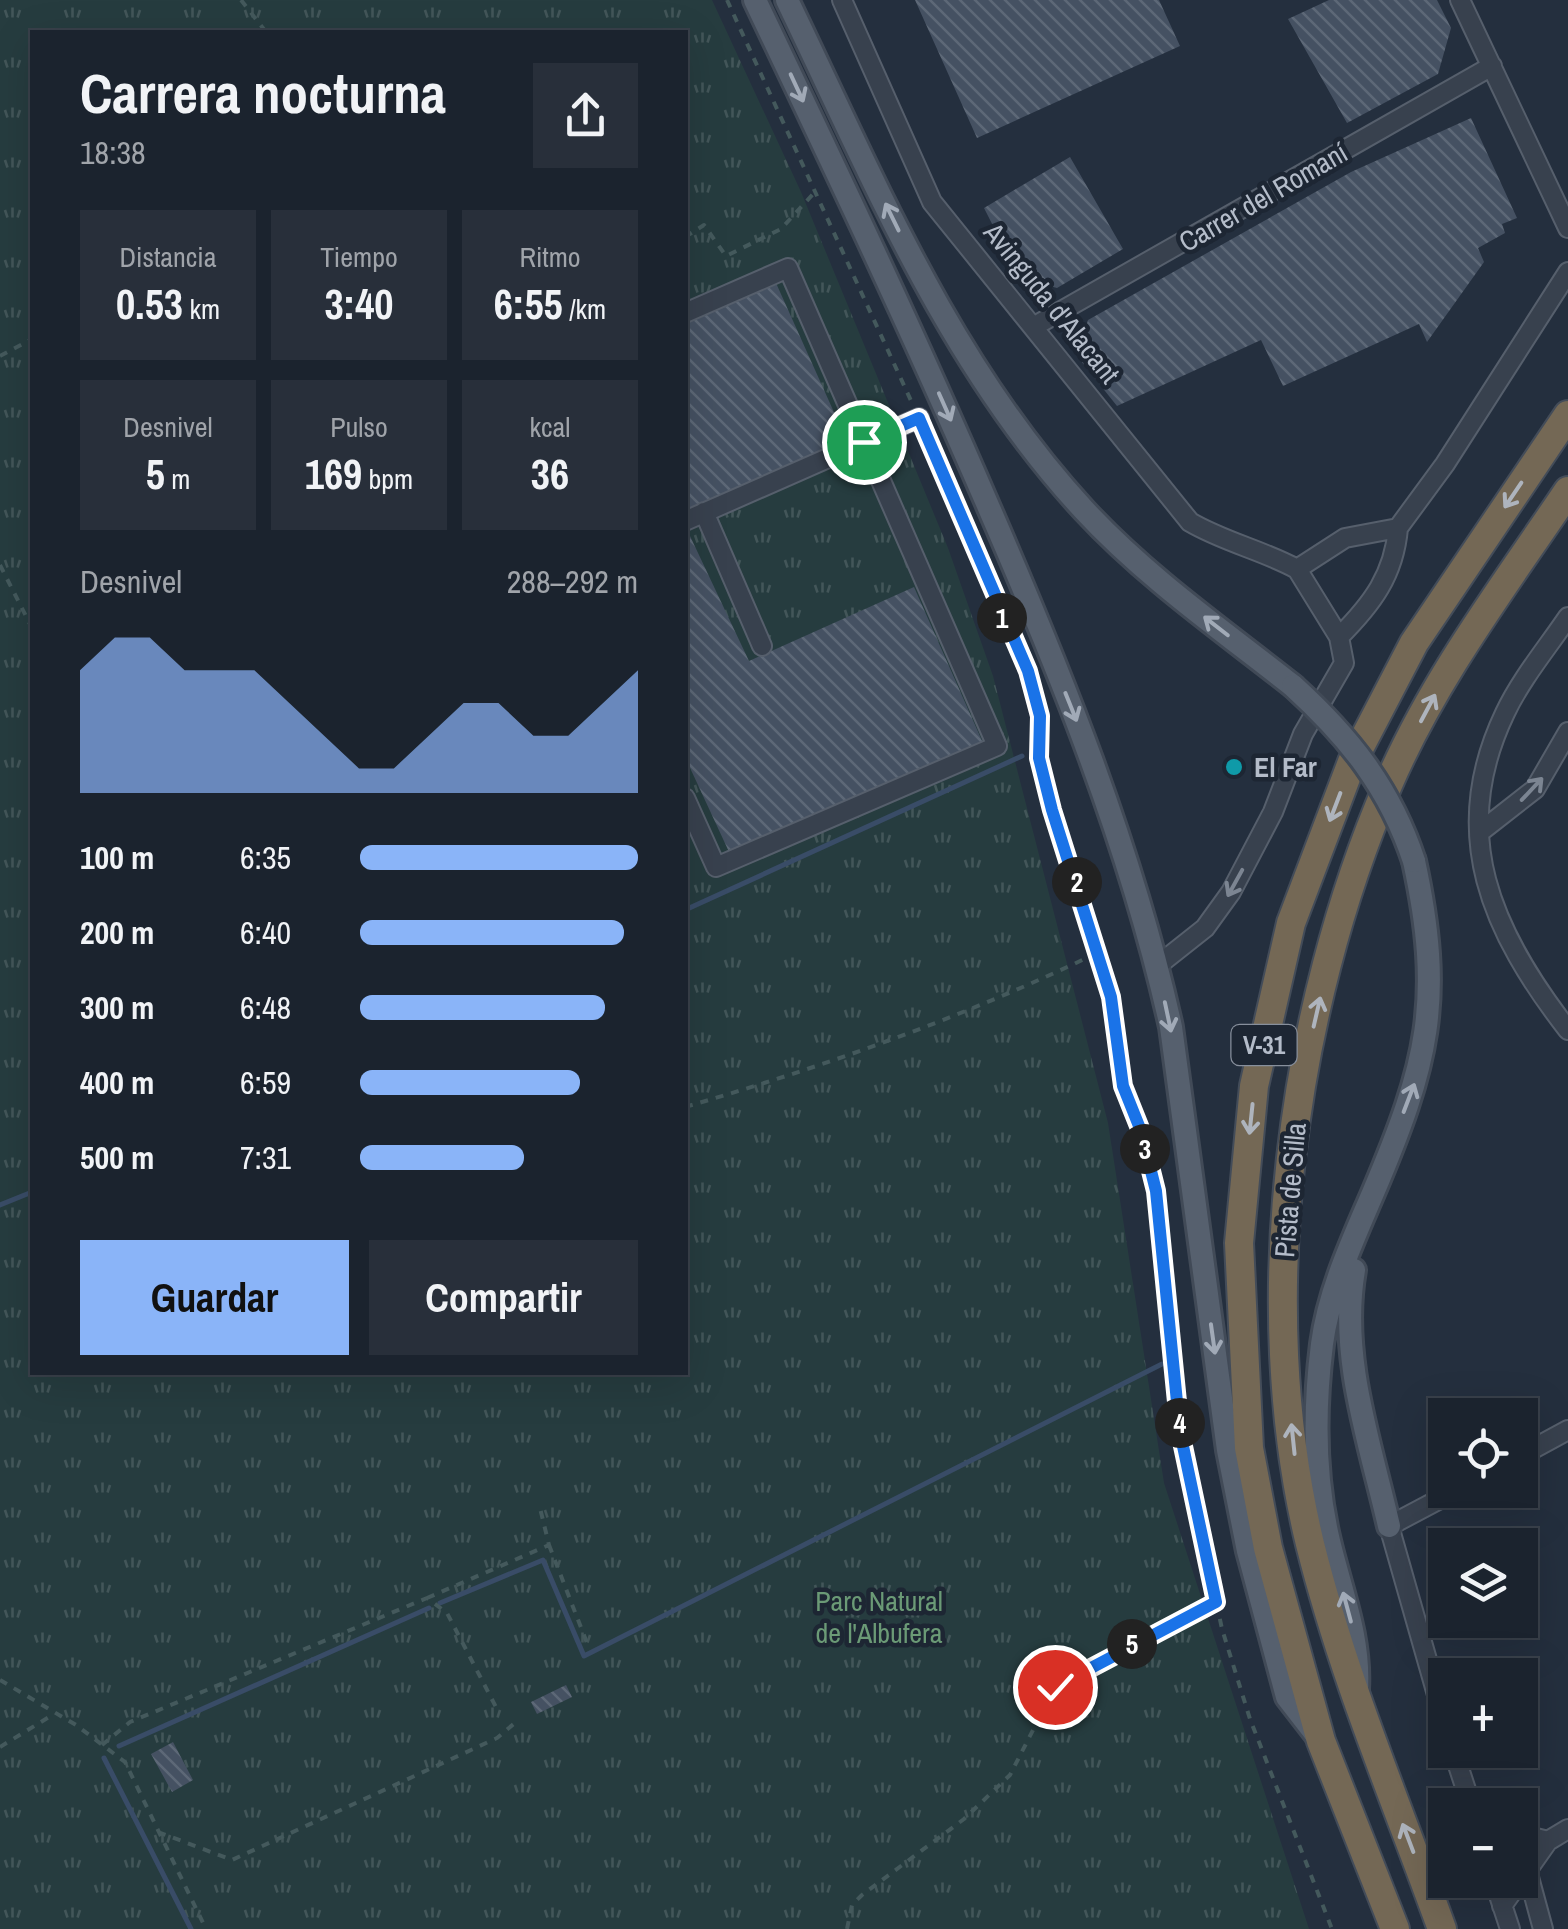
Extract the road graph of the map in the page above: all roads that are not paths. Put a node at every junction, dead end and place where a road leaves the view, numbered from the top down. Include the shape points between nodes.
1 (755, 0) edge
2 (787, 0) edge
3 (842, 0) edge
4 (1460, 0) edge
5 (1492, 66) junction
6 (1568, 228) edge
7 (1568, 272) edge
8 (688, 312) edge
9 (1034, 327) junction
10 (1568, 414) edge
11 (919, 418) road end
12 (864, 442) junction
13 (1568, 491) edge
14 (704, 512) junction
15 (688, 520) edge
16 (1398, 528) junction
17 (1297, 570) junction
18 (1568, 617) edge
19 (1340, 637) junction
20 (762, 646) dead end
21 (1568, 732) edge
22 (688, 805) edge
23 (1480, 832) junction
24 (1157, 966) junction
25 (1568, 1030) edge
26 (1374, 1189) junction
27 (1568, 1430) edge
28 (1538, 1446) edge
29 (1428, 1506) edge
30 (1390, 1526) junction
31 (1428, 1662) edge
32 (1357, 1703) junction
33 (1321, 1741) junction
34 (1568, 1829) edge
35 (1538, 1838) edge
36 (1548, 1841) junction
37 (1538, 1855) edge
38 (1500, 1898) edge
39 (1508, 1898) edge
40 (1535, 1898) edge
41 (1502, 1906) junction
42 (1392, 1921) edge
43 (1442, 1929) edge
44 (1510, 1929) edge
45 (1543, 1929) edge

1 -> 24 main road via 906,318 1024,588 1090,753
26 -> 2 main road, bridge via 1421,1066 1432,992 1428,927 1398,814 1336,726 1085,511 983,382 935,304
3 - 9 street, Avinguda d'Alacant via 932,202
4 - 5 street
5 - 6 street
5 - 9 street, Carrer del Romaní
7 - 16 street
8 - 12 street via 788,268
9 - 17 street, Avinguda d'Alacant via 1190,522
10 -> 33 highway, Pista de Silla / V-31 via 1414,643 1352,762 1291,923 1254,1086 1239,1243 1250,1448 1268,1548
11 - 12 street
12 - 14 street
12 - 22 street via 997,746 716,867
32 -> 13 highway, Pista de Silla / V-31 via 1310,1541 1292,1443 1282,1250 1299,1090 1334,936 1388,784 1452,664
14 - 15 street
14 - 20 street
16 - 17 street via 1344,538
16 - 19 street via 1395,562 1370,606
17 - 19 street
18 - 23 street via 1500,724 1478,801
19 -> 24 street via 1344,662 1231,892 1205,928
23 -> 21 street via 1536,789
23 - 25 street via 1482,870 1504,938
24 -> 33 main road via 1245,1534 1288,1697
26 - 30 main road via 1348,1319 1356,1386
32 -> 26 main road via 1359,1650 1328,1538 1316,1410 1322,1340 1342,1264
27 - 28 street
29 - 30 street
30 - 31 street
43 -> 32 highway, Pista de Silla / V-31
33 - 42 highway, V-31
34 - 36 street
35 - 36 street
36 - 37 street
38 - 41 street
39 - 41 street
40 - 45 street
41 - 44 street

